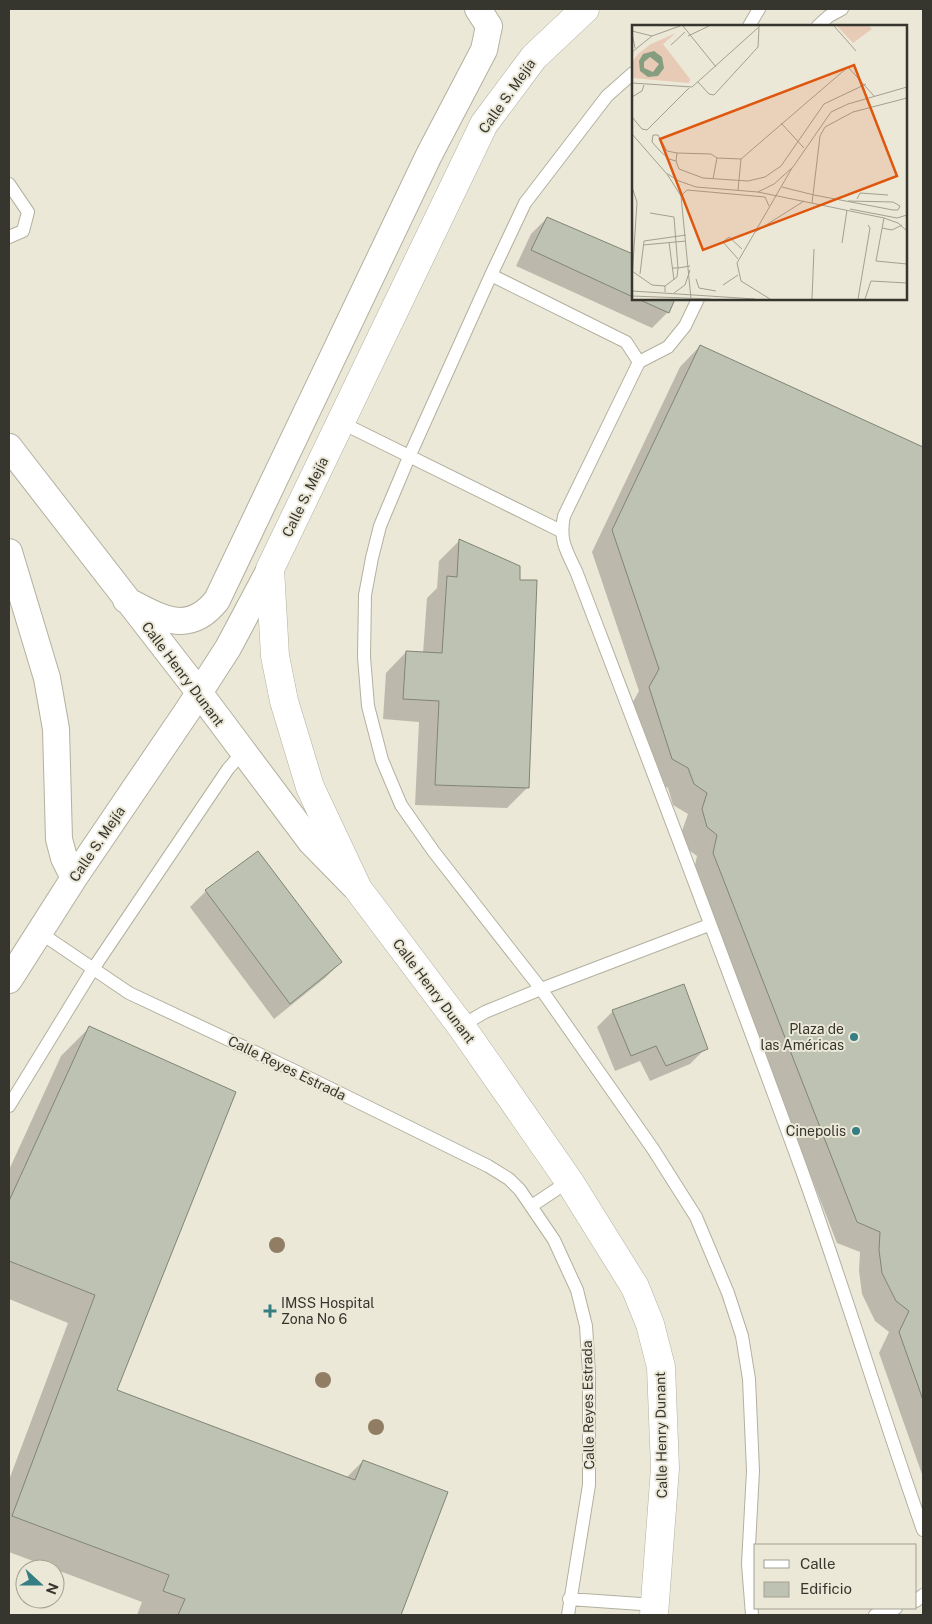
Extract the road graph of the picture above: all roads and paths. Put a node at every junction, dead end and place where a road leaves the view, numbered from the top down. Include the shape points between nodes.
1 (478, 9) edge
2 (585, 9) edge
3 (759, 9) edge
4 (842, 9) edge
5 (750, 25) edge
6 (819, 25) edge
7 (632, 74) edge
8 (9, 184) edge
9 (9, 237) edge
10 (491, 275) junction
11 (697, 300) edge
12 (639, 362) junction
13 (340, 422) junction
14 (9, 447) edge
15 (409, 456) junction
16 (561, 531) junction
17 (9, 552) edge
18 (270, 569) junction
19 (126, 600) junction
20 (199, 693) junction
21 (242, 753) junction
22 (74, 878) junction
23 (358, 889) junction
24 (709, 925) junction
25 (40, 932) junction
26 (93, 969) junction
27 (9, 980) edge
28 (541, 988) junction
29 (461, 1026) junction
30 (9, 1106) edge
31 (569, 1181) junction
32 (533, 1205) junction
33 (923, 1530) edge
34 (569, 1599) junction
35 (893, 1609) edge
36 (654, 1610) edge
37 (568, 1615) edge
38 (752, 1615) edge
39 (875, 1615) edge

1 - 19 street via 489,26 484,50 425,163 216,600 207,612 192,621 174,621
2 - 13 main road, Calle S. Mejía via 534,57 484,124
3 - 5 lane
4 - 6 lane
7 - 10 lane via 607,96 525,203
8 - 9 lane via 28,212 23,231
10 - 12 lane via 626,342
10 - 15 lane
11 - 12 lane via 668,347
12 - 16 lane via 564,516
13 - 15 lane
13 - 18 main road, Calle S. Mejía
14 - 19 street, Calle Henry Dunant
15 - 16 lane
15 - 28 lane via 380,526 365,595 364,657 371,715 382,760 401,805
16 - 24 lane
17 - 22 street via 47,678 56,729 58,839
18 - 20 street, Calle S. Mejía via 228,648
18 - 23 main road via 275,656 284,701 310,787
19 - 20 street, Calle Henry Dunant
20 - 21 street, Calle Henry Dunant
20 - 22 street, Calle S. Mejía
21 - 23 street, Calle Henry Dunant via 311,842
21 - 26 lane
22 - 25 street, Calle S. Mejía
23 - 29 main road, Calle Henry Dunant
24 - 28 lane
24 - 33 lane via 802,1170
25 - 26 lane, Calle Reyes Estrada
25 - 27 street, Calle S. Mejía
26 - 30 lane
26 - 32 lane, Calle Reyes Estrada via 129,993 488,1166 509,1179
28 - 29 lane
28 - 38 lane via 653,1149 696,1217 728,1293 742,1336 749,1379 753,1471 748,1564
29 - 31 main road, Calle Henry Dunant
31 - 32 lane
31 - 36 main road, Calle Henry Dunant via 635,1287 650,1324 661,1367 665,1468
32 - 34 lane, Calle Reyes Estrada via 554,1240 573,1282 586,1326 589,1485
34 - 36 lane
34 - 37 lane, Calle Reyes Estrada
35 - 39 lane

